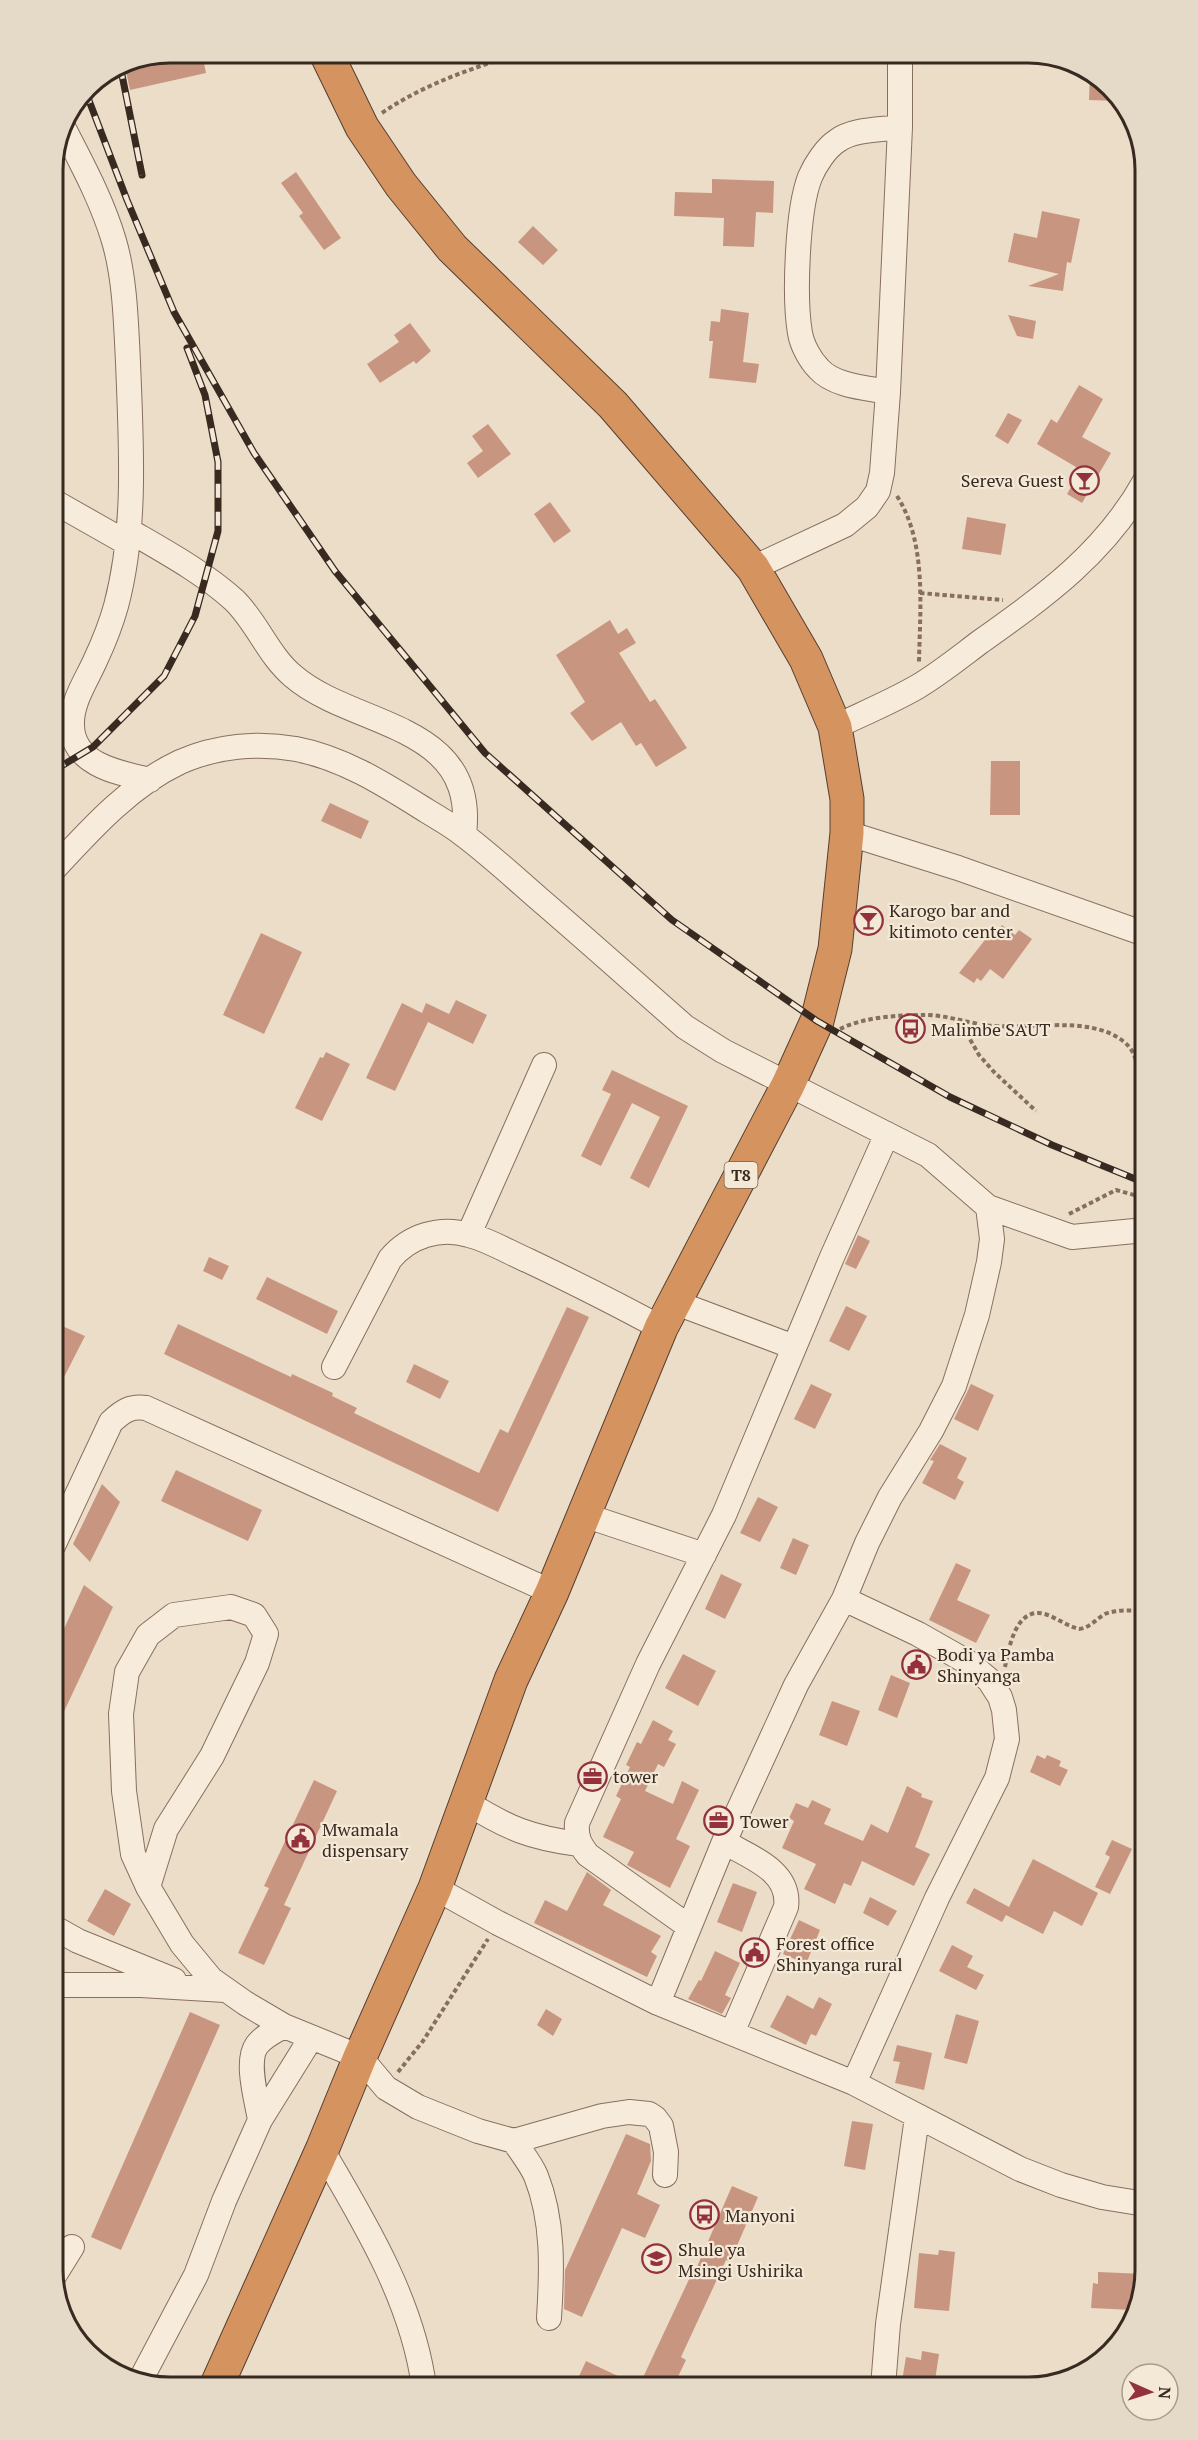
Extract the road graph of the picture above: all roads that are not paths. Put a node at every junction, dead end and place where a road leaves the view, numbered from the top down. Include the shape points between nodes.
1 (331, 63) edge
2 (900, 63) edge
3 (900, 127) junction
4 (69, 137) edge
5 (888, 392) junction
6 (1135, 499) edge
7 (63, 506) edge
8 (127, 537) junction
9 (753, 567) junction
10 (835, 727) junction
11 (150, 780) junction
12 (847, 833) junction
13 (464, 834) junction
14 (63, 859) edge
15 (1135, 930) edge
16 (544, 1065) dead end
17 (788, 1085) junction
18 (887, 1134) junction
19 (988, 1207) junction
20 (1135, 1231) edge
21 (469, 1234) junction
22 (668, 1315) junction
23 (794, 1347) junction
24 (334, 1367) dead end
25 (584, 1515) junction
26 (63, 1525) edge
27 (704, 1556) junction
28 (552, 1592) junction
29 (844, 1599) junction
30 (466, 1802) junction
31 (724, 1842) junction
32 (579, 1845) junction
33 (148, 1887) junction
34 (435, 1888) junction
35 (688, 1926) junction
36 (63, 1933) edge
37 (63, 1985) edge
38 (190, 1986) junction
39 (225, 1990) junction
40 (658, 2003) junction
41 (285, 2026) junction
42 (732, 2033) junction
43 (311, 2038) junction
44 (360, 2057) junction
45 (854, 2084) junction
46 (917, 2117) junction
47 (260, 2120) junction
48 (514, 2140) junction
49 (322, 2150) junction
50 (665, 2175) dead end
51 (1135, 2202) edge
52 (72, 2247) dead end
53 (63, 2262) edge
54 (549, 2318) dead end
55 (144, 2373) edge
56 (220, 2377) edge
57 (422, 2377) edge
58 (884, 2377) edge

1 - 9 highway, T8 via 362,128 452,248 613,405
2 - 3 street
3 - 5 street
3 - 5 street via 848,135 827,150 810,177 803,208 797,279 800,334 820,370 849,384
4 - 8 street via 87,171 114,241 125,308 131,497
5 - 9 street via 882,473 878,491 867,507 845,525
6 - 10 street via 1082,564 1036,602 918,686
7 - 8 street
8 - 11 street via 116,606 76,703 72,725 75,741 84,755 108,771
8 - 13 street via 207,579 235,602 275,657 313,691 394,725 433,748 450,768 465,796
9 - 10 highway, T8 via 806,659
10 - 12 highway, T8 via 847,799
11 - 13 street via 179,763 221,749 298,749 339,762 387,786
11 - 14 street via 100,819
12 - 15 street
12 - 17 highway, T8 via 835,949 818,1021
13 - 17 street via 685,1027
16 - 21 street
17 - 18 street
17 - 22 highway, T8
18 - 19 street via 928,1155
18 - 23 street
19 - 20 street via 1072,1237
19 - 29 street via 993,1239 989,1262 954,1386 890,1497
21 - 22 street via 602,1296
21 - 24 street via 427,1234 399,1247
22 - 23 street
22 - 25 highway, T8
23 - 27 street
25 - 27 street
25 - 28 highway, T8
26 - 28 street via 111,1422 135,1406
27 - 32 street via 663,1631 597,1773 577,1822
28 - 30 highway, T8 via 511,1680
29 - 31 street via 796,1685
29 - 45 street via 918,1634 969,1663 989,1680 1004,1710 1006,1739 997,1778 937,1898
30 - 32 street via 511,1829
30 - 34 highway, T8
31 - 35 street
31 - 42 street via 777,1875 788,1897
32 - 35 street
33 - 33 street via 133,1854 124,1791 121,1714 127,1672 148,1635 174,1615 231,1608 254,1615 266,1634 257,1663 212,1756 166,1829
33 - 39 street via 182,1944
34 - 40 street
34 - 44 highway, T8
35 - 40 street
36 - 38 street
37 - 38 street
38 - 39 street
39 - 41 street
40 - 42 street
41 - 43 street
41 - 47 street via 266,2036 256,2046 251,2060
42 - 45 street
43 - 44 street
43 - 47 street
44 - 48 street via 386,2088 418,2107 501,2139
44 - 49 highway, T8
45 - 46 street
46 - 51 street via 1020,2169 1102,2197
46 - 58 street
47 - 55 street via 196,2276
48 - 50 street via 602,2116 640,2112 655,2118 661,2126
48 - 54 street via 535,2175 546,2217 552,2274
49 - 56 highway, T8
49 - 57 street via 368,2229 402,2305
52 - 53 street

